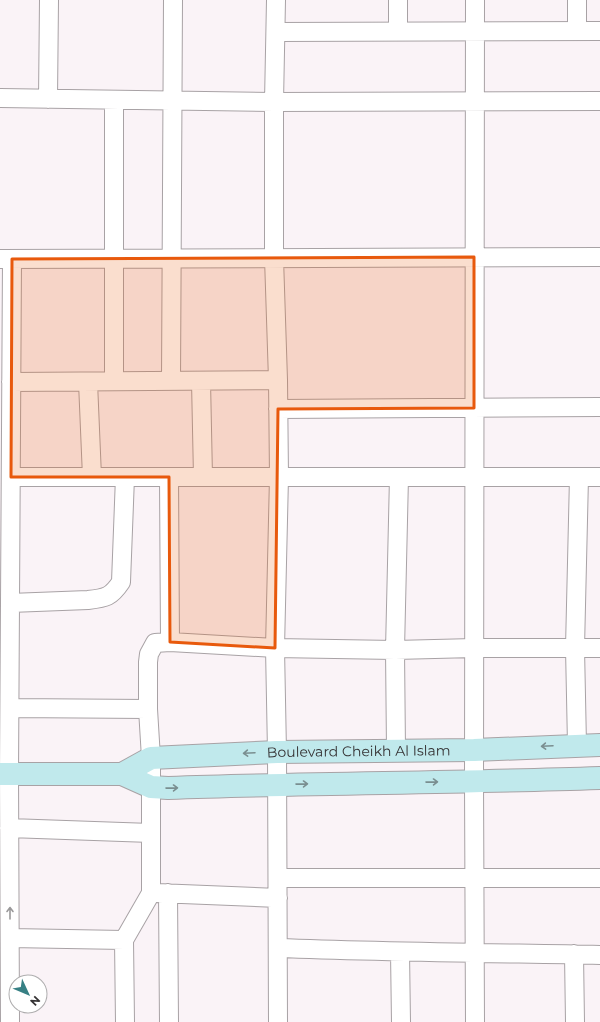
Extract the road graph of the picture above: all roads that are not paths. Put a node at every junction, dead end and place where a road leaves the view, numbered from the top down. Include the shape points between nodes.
1 (49, 0) edge
2 (173, 0) edge
3 (276, 0) edge
4 (398, 0) edge
5 (475, 0) edge
6 (576, 0) edge
7 (398, 31) junction
8 (577, 31) junction
9 (600, 31) edge
10 (276, 32) junction
11 (475, 32) junction
12 (0, 98) edge
13 (48, 99) junction
14 (114, 100) junction
15 (172, 101) junction
16 (475, 101) junction
17 (600, 101) edge
18 (274, 102) junction
19 (474, 257) junction
20 (600, 257) edge
21 (114, 258) junction
22 (171, 258) junction
23 (274, 258) junction
24 (6, 259) edge
25 (278, 380) junction
26 (171, 381) junction
27 (201, 381) junction
28 (11, 382) junction
29 (88, 382) junction
30 (114, 382) junction
31 (600, 407) edge
32 (474, 408) junction
33 (278, 409) junction
34 (11, 477) junction
35 (92, 477) junction
36 (125, 477) junction
37 (169, 477) junction
38 (203, 477) junction
39 (279, 477) junction
40 (399, 477) junction
41 (474, 477) junction
42 (578, 477) junction
43 (600, 477) edge
44 (10, 604) junction
45 (170, 642) junction
46 (275, 648) junction
47 (474, 648) junction
48 (575, 648) junction
49 (600, 648) edge
50 (395, 650) junction
51 (10, 708) junction
52 (148, 709) junction
53 (577, 745) junction
54 (600, 745) edge
55 (396, 750) junction
56 (474, 750) junction
57 (278, 752) junction
58 (152, 758) junction
59 (5, 774) edge
60 (122, 774) junction
61 (600, 778) edge
62 (474, 782) junction
63 (278, 784) junction
64 (151, 787) junction
65 (9, 828) junction
66 (151, 833) junction
67 (278, 878) junction
68 (475, 878) junction
69 (600, 878) edge
70 (5, 893) edge
71 (150, 893) junction
72 (168, 893) junction
73 (278, 898) junction
74 (10, 938) junction
75 (124, 940) junction
76 (278, 948) junction
77 (400, 952) junction
78 (475, 952) junction
79 (574, 954) junction
80 (600, 955) edge
81 (10, 1022) edge
82 (125, 1022) edge
83 (169, 1022) edge
84 (278, 1022) edge
85 (402, 1022) edge
86 (475, 1022) edge
87 (575, 1022) edge

1 - 13 street
2 - 15 street
3 - 10 street
4 - 7 street
5 - 11 street
6 - 8 street
7 - 10 street
7 - 11 street
8 - 9 street
8 - 11 street
10 - 18 street
11 - 16 street
12 - 13 street
13 - 14 street
14 - 15 street
14 - 21 street
15 - 18 street
15 - 22 street
16 - 17 street
16 - 18 street
16 - 19 street
18 - 23 street
19 - 20 street
19 - 23 street
19 - 32 street
21 - 22 street
21 - 24 street
21 - 30 street
22 - 23 street
22 - 26 street
23 - 25 street
24 - 28 street
25 - 27 street
25 - 33 street
26 - 27 street
26 - 30 street
27 - 38 street
28 - 29 street
28 - 34 street
29 - 30 street
29 - 35 street
31 - 32 street
32 - 33 street
32 - 41 street
33 - 39 street
34 - 35 street
34 - 44 street
35 - 36 street
36 - 37 street
36 - 44 street via 121,582 111,595 101,599
37 - 38 street
37 - 45 street
38 - 39 street
39 - 40 street
39 - 46 street
40 - 41 street
40 - 50 street
41 - 42 street
41 - 47 street
42 - 43 street
42 - 48 street
44 - 51 street
45 - 46 street
45 - 52 street via 155,643 149,654
46 - 50 street
46 - 57 street
47 - 48 street
47 - 50 street
47 - 56 street
48 - 49 street
48 - 53 street
50 - 55 street
51 - 52 street
51 - 59 street
52 - 58 street
53 - 54 street, Boulevard Cheikh Al Islam
53 -> 56 street, Boulevard Cheikh Al Islam
55 - 56 street, Boulevard Cheikh Al Islam
55 - 57 street, Boulevard Cheikh Al Islam
56 - 62 street
57 -> 58 street, Boulevard Cheikh Al Islam
57 - 63 street
58 - 60 street, Boulevard Cheikh Al Islam
58 - 64 street
59 - 60 street, Boulevard Cheikh Al Islam
59 - 65 street
60 - 64 street, Boulevard Cheikh Al Islam
61 - 62 street, Boulevard Cheikh Al Islam
63 -> 62 street, Boulevard Cheikh Al Islam
62 - 68 street
64 -> 63 street, Boulevard Cheikh Al Islam
63 - 67 street
64 - 66 street
65 - 66 street
65 - 70 street
66 - 71 street
67 - 68 street
67 - 73 street
68 - 69 street
68 - 78 street
74 -> 70 street
71 - 72 street
71 - 75 street
72 - 73 street
72 - 83 street
73 - 76 street
74 - 75 street
74 - 81 street
75 - 82 street
76 - 77 street
76 - 84 street
77 - 78 street
77 - 85 street
78 - 79 street
78 - 86 street
79 - 80 street
79 - 87 street

